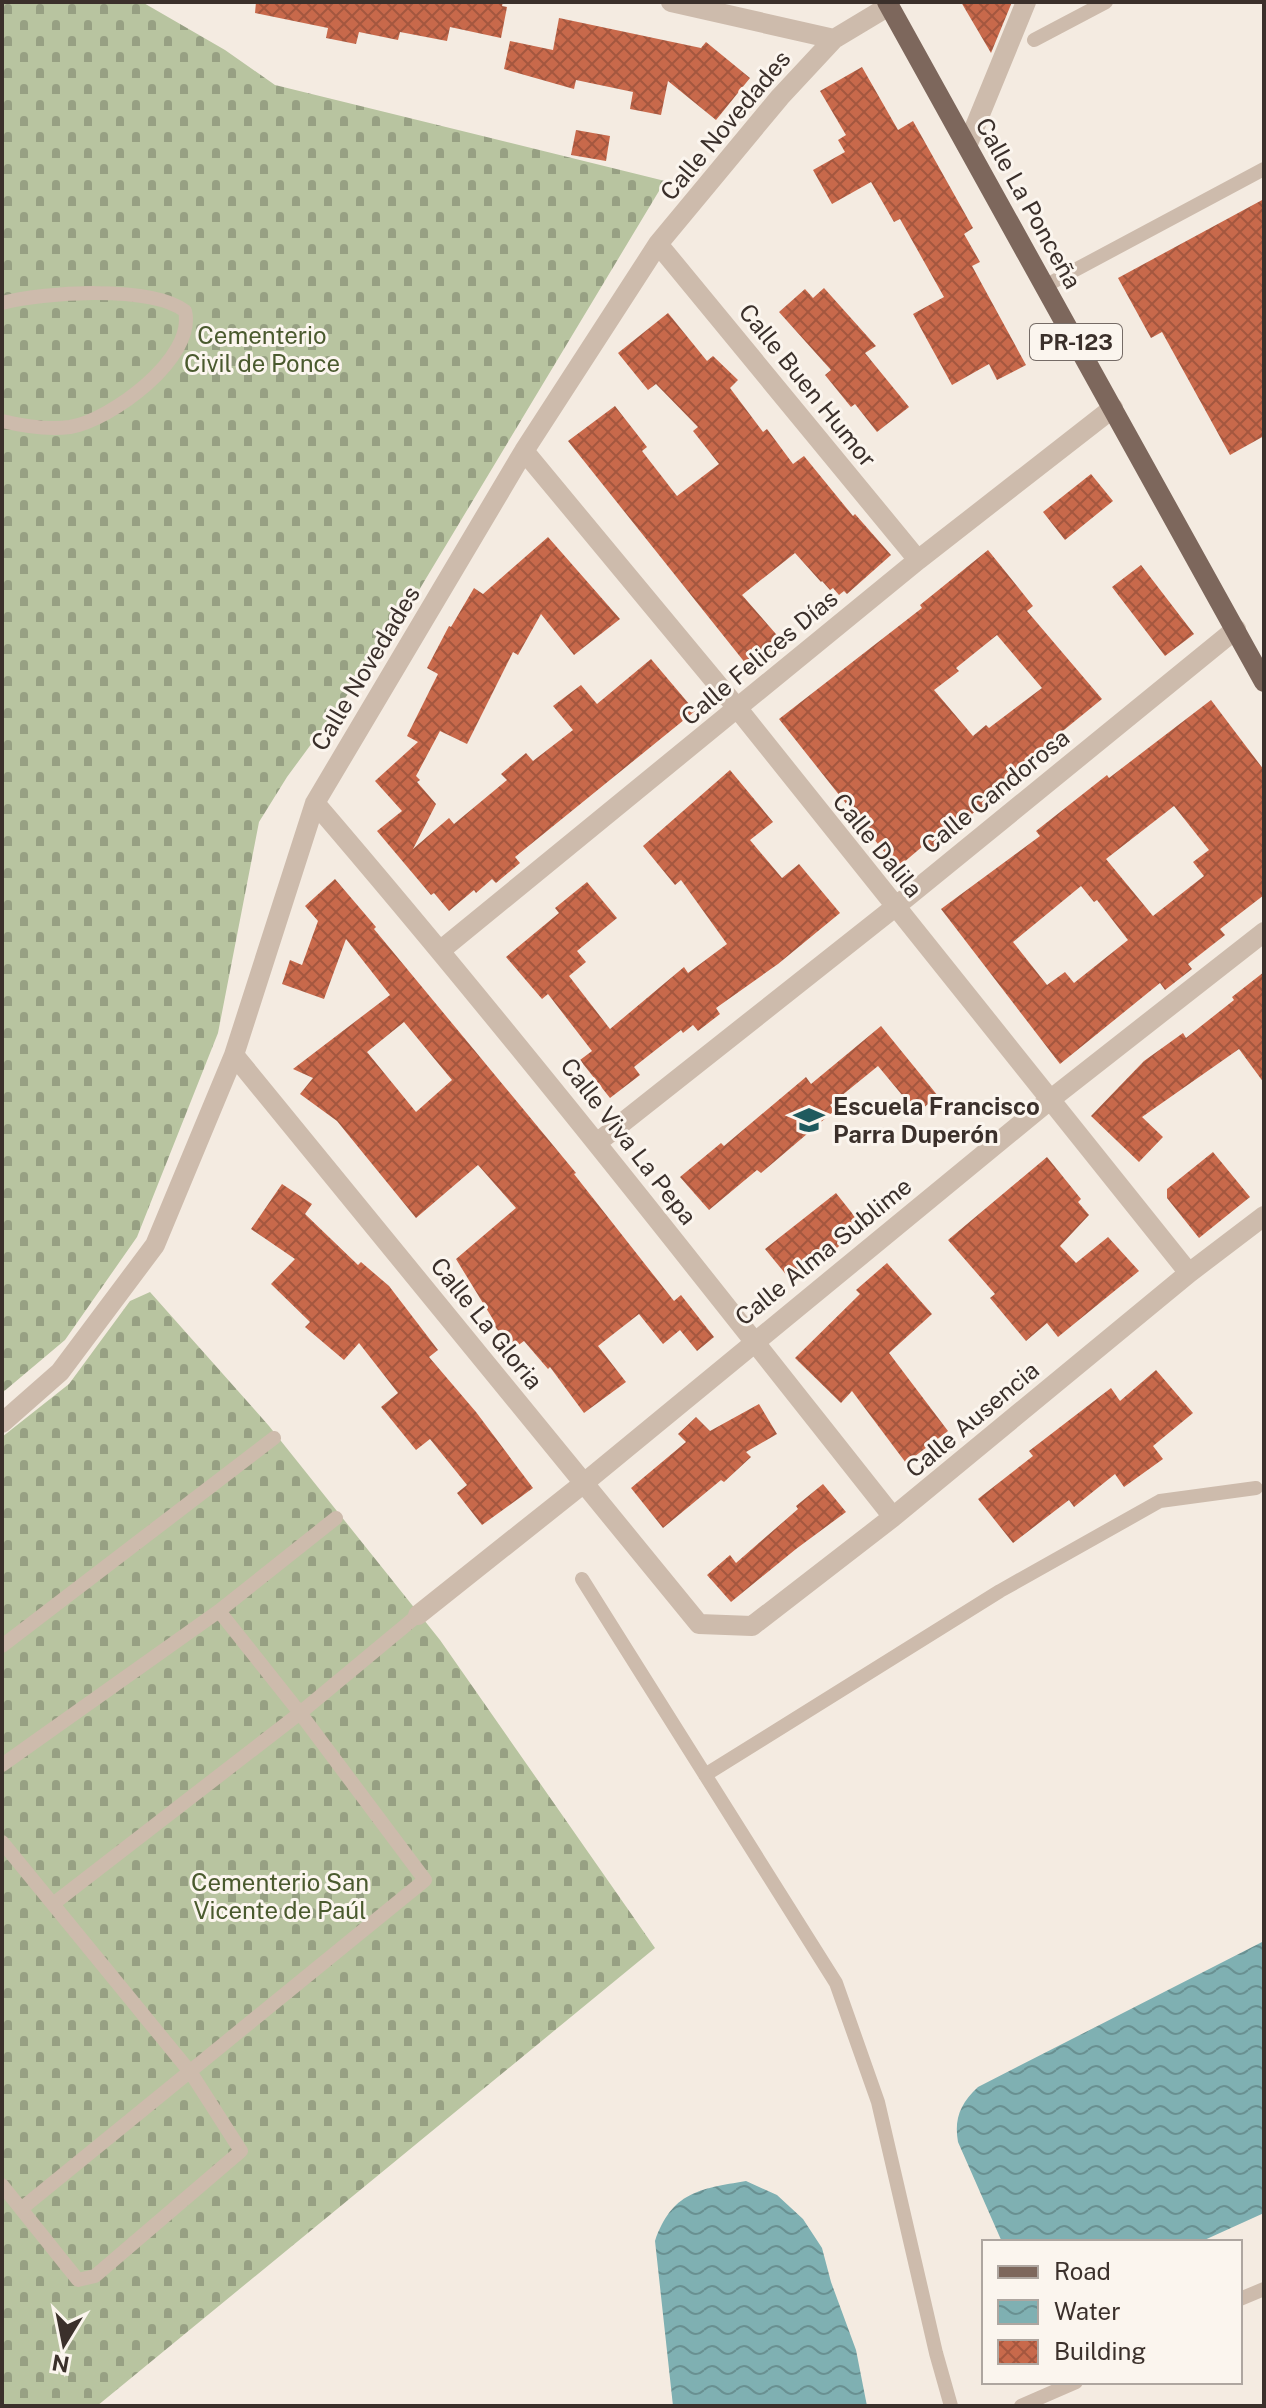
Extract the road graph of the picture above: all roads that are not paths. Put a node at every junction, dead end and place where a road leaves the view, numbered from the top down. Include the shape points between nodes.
1 (671, 2) edge
2 (1026, 2) edge
3 (1106, 2) edge
4 (888, 4) edge
5 (834, 39) junction
6 (1034, 40) dead end
7 (967, 146) junction
8 (1264, 169) edge
9 (658, 244) junction
10 (1045, 286) junction
11 (2, 303) edge
12 (1113, 408) junction
13 (2, 421) edge
14 (524, 451) junction
15 (918, 560) junction
16 (1236, 629) junction
17 (1264, 682) edge
18 (738, 709) junction
19 (315, 803) junction
20 (895, 907) junction
21 (1264, 932) edge
22 (441, 950) junction
23 (234, 1055) junction
24 (1051, 1099) junction
25 (598, 1142) junction
26 (1264, 1216) edge
27 (1189, 1273) junction
28 (754, 1342) junction
29 (2, 1423) edge
30 (274, 1438) dead end
31 (584, 1483) junction
32 (1256, 1488) dead end
33 (893, 1517) junction
34 (336, 1518) dead end
35 (582, 1579) dead end
36 (219, 1611) junction
37 (418, 1615) joint
38 (699, 1624) joint
39 (2, 1646) edge
40 (300, 1713) junction
41 (2, 1765) edge
42 (705, 1775) junction
43 (2, 1842) edge
44 (53, 1904) junction
45 (191, 2073) junction
46 (2, 2185) edge
47 (21, 2209) junction
48 (1264, 2289) edge
49 (1242, 2298) edge
50 (1071, 2384) edge
51 (951, 2406) edge
52 (1021, 2406) edge

1 - 5 street
2 - 7 street
3 - 6 lane
4 - 5 street, Calle Novedades
4 - 7 main road, Calle La Ponceña / PR-123
5 - 9 street, Calle Novedades
7 - 10 main road, Calle La Ponceña / PR-123
8 - 10 lane
9 - 14 street, Calle Novedades
9 - 15 street, Calle Buen Humor
10 - 12 main road, Calle La Ponceña / PR-123
11 - 13 lane via 49,294 116,294 171,303 185,311 187,321 172,356 147,384 106,414 69,427
12 - 15 street, Calle Felices Días
12 - 16 main road, Calle La Ponceña / PR-123
14 - 18 street, Calle Dalila
14 - 19 street, Calle Novedades
15 - 18 street, Calle Felices Días
16 - 17 main road, Calle La Ponceña / PR-123
16 - 20 street, Calle Candorosa
18 - 20 street, Calle Dalila
18 - 22 street, Calle Felices Días
19 - 22 street, Calle Viva La Pepa
19 - 23 street, Calle Novedades
20 - 24 street, Calle Dalila
20 - 25 street, Calle Candorosa
21 - 24 street, Calle Alma Sublime
22 - 25 street, Calle Viva La Pepa
23 - 29 street, Calle Novedades via 155,1245 60,1372
23 - 31 street, Calle La Gloria
24 - 27 street, Calle Dalila
24 - 28 street, Calle Alma Sublime
25 - 28 street, Calle Viva La Pepa
26 - 27 street, Calle Ausencia
27 - 33 street, Calle Ausencia
28 - 31 street, Calle Alma Sublime
28 - 33 street, Calle Viva La Pepa
30 - 39 lane
31 - 37 street, Calle Alma Sublime
31 - 38 street, Calle La Gloria
32 - 42 lane via 1160,1501 1000,1591
33 - 38 street, Calle Ausencia via 752,1626
34 - 36 lane
35 - 42 lane
36 - 40 lane
36 - 41 lane
37 - 40 lane
40 - 44 lane
40 - 45 lane via 425,1880
42 - 51 lane via 836,1983 878,2102
43 - 44 lane
44 - 45 lane
45 - 47 lane
45 - 47 lane via 241,2151 95,2276 78,2280
46 - 47 lane
48 - 49 lane
50 - 52 lane

